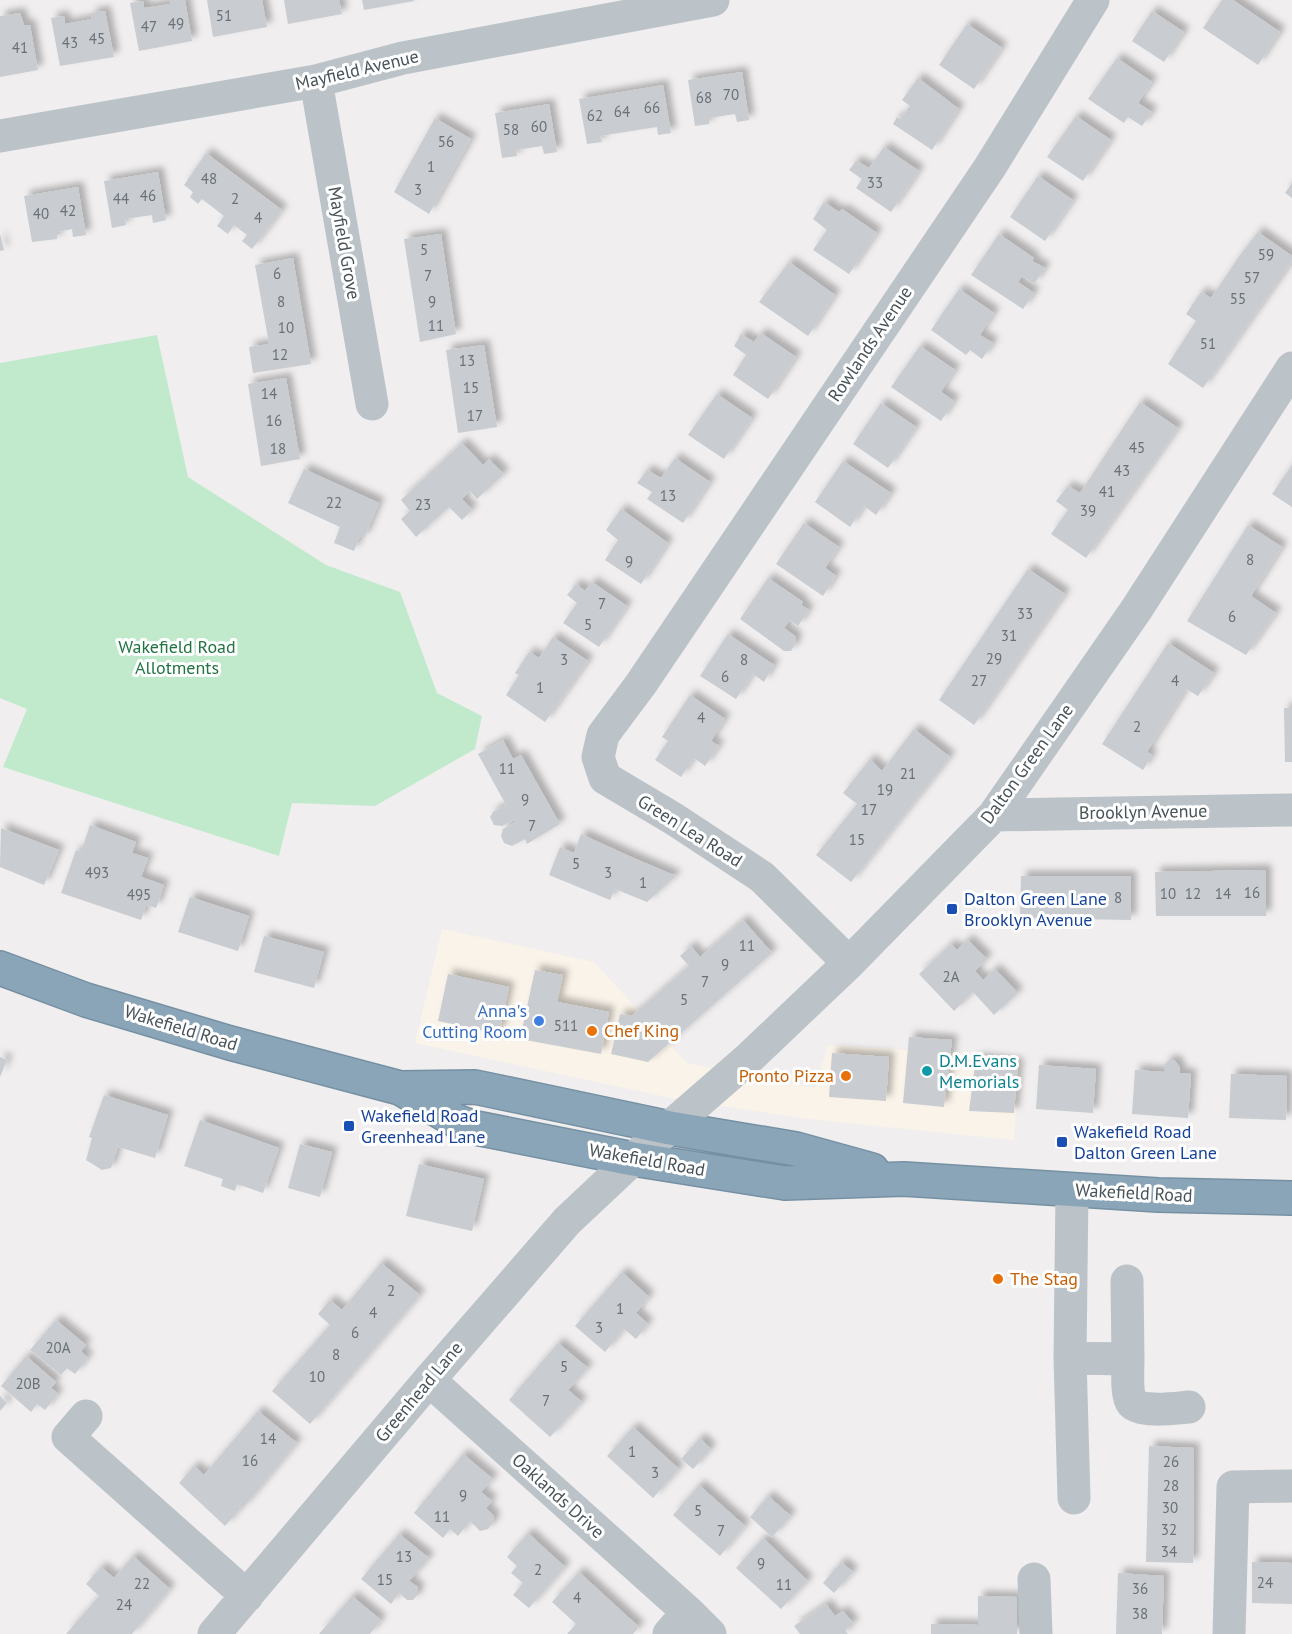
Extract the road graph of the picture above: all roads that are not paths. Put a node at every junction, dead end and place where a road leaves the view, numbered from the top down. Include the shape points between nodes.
1 (713, 0) edge
2 (1093, 0) edge
3 (316, 81) junction
4 (0, 136) edge
5 (1292, 368) edge
6 (372, 404) dead end
7 (641, 684) joint
8 (1292, 810) edge
9 (994, 815) junction
10 (849, 963) junction
11 (0, 968) edge
12 (400, 1088) junction
13 (670, 1128) junction
14 (633, 1159) junction
15 (904, 1179) junction
16 (1072, 1190) junction
17 (1292, 1198) edge
18 (1127, 1281) dead end
19 (1070, 1359) junction
20 (1128, 1359) junction
21 (429, 1380) junction
22 (1189, 1407) dead end
23 (86, 1416) dead end
24 (1292, 1486) edge
25 (1074, 1498) dead end
26 (1034, 1579) dead end
27 (247, 1596) junction
28 (689, 1626) edge
29 (214, 1634) edge
30 (1036, 1634) edge
31 (1229, 1634) edge

1 - 3 street, Mayfield Avenue via 403,58
2 - 7 street, Rowlands Avenue via 990,167
3 - 4 street, Mayfield Avenue
3 - 6 street, Mayfield Grove
5 - 9 street, Dalton Green Lane via 1136,610
7 - 10 street, Green Lea Road via 603,735 598,758 605,778 762,877
8 - 9 street, Brooklyn Avenue
9 - 10 street, Dalton Green Lane
10 - 13 street, Dalton Green Lane
11 - 12 highway, Wakefield Road via 87,1000 219,1040
12 - 13 highway, Wakefield Road via 475,1087
12 - 14 highway, Wakefield Road via 458,1122 476,1128
13 - 14 street, Greenhead Lane
13 - 15 highway, Wakefield Road via 796,1149
14 - 15 highway, Wakefield Road via 785,1183
14 - 21 street, Greenhead Lane via 567,1221
15 - 16 highway, Wakefield Road
16 - 17 highway, Wakefield Road
16 - 19 street
18 - 20 street
19 - 20 street
19 - 25 street
20 - 22 street via 1128,1396 1132,1402 1150,1409
21 - 27 street, Greenhead Lane
21 - 28 street, Oaklands Drive
23 - 27 street via 68,1437
24 - 31 street via 1233,1487
26 - 30 street
27 - 29 street, Greenhead Lane

